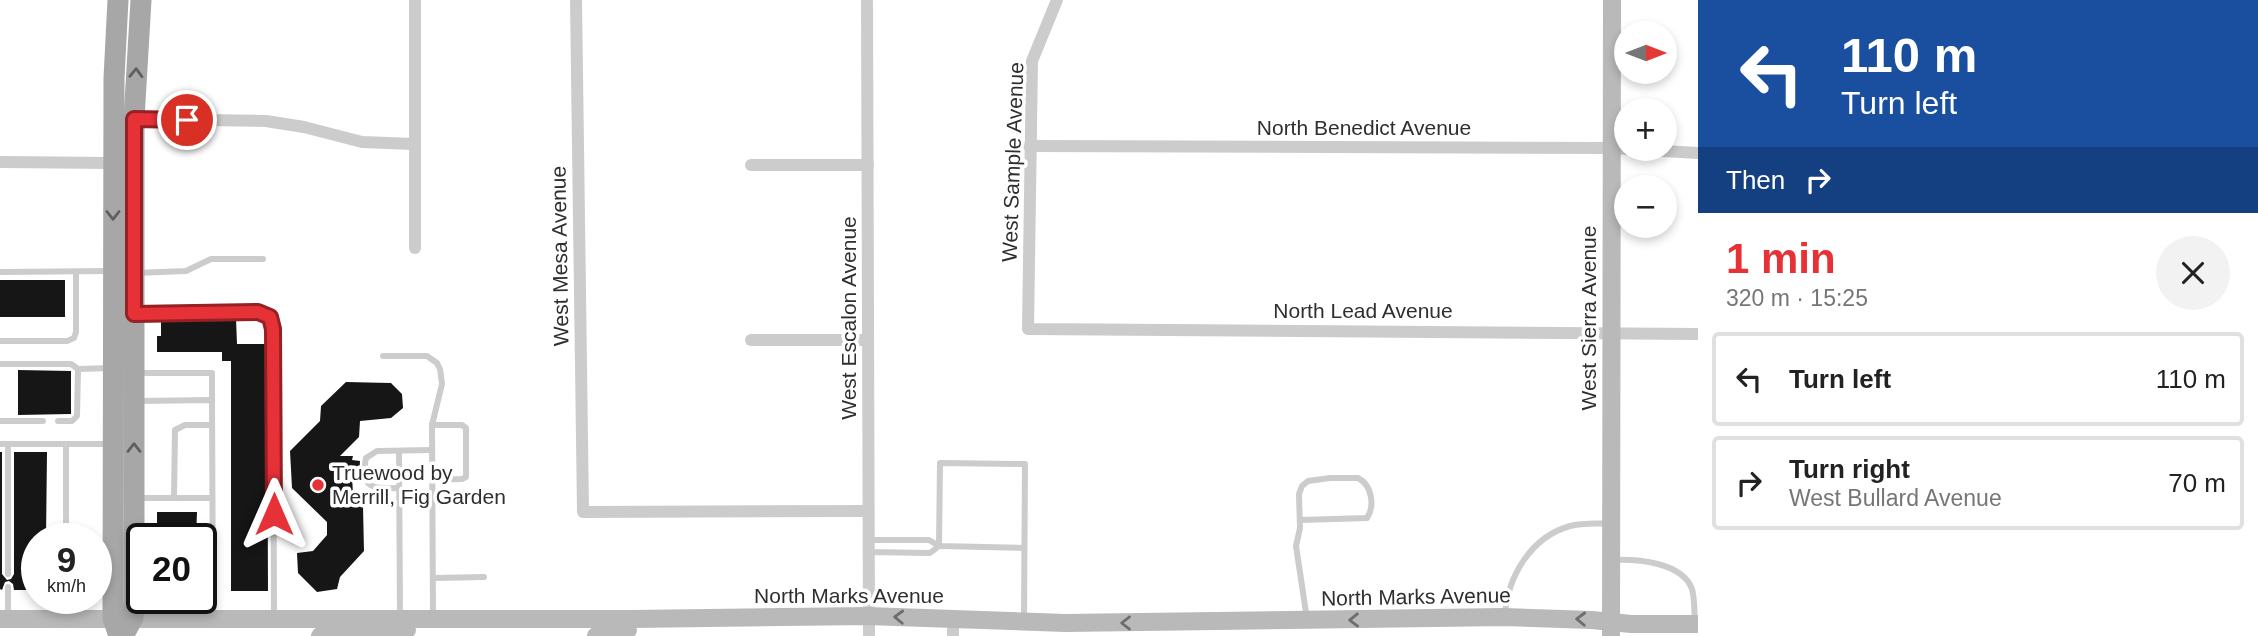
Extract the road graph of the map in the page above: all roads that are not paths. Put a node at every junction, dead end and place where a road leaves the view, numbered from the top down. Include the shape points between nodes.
1 (118, 0) edge
2 (128, 0) edge
3 (141, 0) edge
4 (415, 0) edge
5 (576, 0) edge
6 (867, 0) edge
7 (1057, 0) edge
8 (1612, 0) edge
9 (137, 38) junction
10 (134, 119) junction
11 (414, 144) junction
12 (1029, 146) junction
13 (1611, 149) junction
14 (1698, 153) edge
15 (0, 162) edge
16 (114, 163) junction
17 (751, 165) dead end
18 (868, 165) junction
19 (415, 247) dead end
20 (263, 259) dead end
21 (0, 272) edge
22 (76, 272) junction
23 (120, 277) junction
24 (134, 314) junction
25 (1028, 329) joint
26 (1612, 332) junction
27 (1698, 334) edge
28 (751, 340) dead end
29 (867, 340) junction
30 (0, 341) edge
31 (383, 356) dead end
32 (0, 364) edge
33 (78, 369) junction
34 (123, 373) junction
35 (212, 400) junction
36 (134, 401) junction
37 (0, 421) edge
38 (43, 421) dead end
39 (58, 421) dead end
40 (212, 425) junction
41 (432, 425) junction
42 (0, 444) edge
43 (8, 444) junction
44 (66, 444) junction
45 (112, 444) junction
46 (432, 450) junction
47 (399, 451) junction
48 (432, 480) junction
49 (399, 488) junction
50 (134, 498) junction
51 (174, 498) junction
52 (212, 498) junction
53 (868, 512) junction
54 (1300, 520) junction
55 (1611, 522) junction
56 (66, 523) edge
57 (212, 523) edge
58 (868, 546) junction
59 (939, 546) junction
60 (1024, 548) junction
61 (1611, 560) junction
62 (8, 574) dead end
63 (433, 578) junction
64 (484, 578) dead end
65 (8, 587) dead end
66 (213, 614) edge
67 (867, 616) junction
68 (1505, 617) junction
69 (400, 618) junction
70 (433, 618) junction
71 (4, 619) edge
72 (723, 619) junction
73 (213, 620) junction
74 (274, 620) junction
75 (1307, 621) junction
76 (1024, 622) junction
77 (1697, 624) edge
78 (122, 627) edge
79 (953, 627) edge
80 (1611, 629) edge
81 (320, 636) edge
82 (596, 636) edge
83 (869, 636) edge

1 - 16 main road
2 - 9 main road via 129,25
3 - 9 main road
4 - 11 street
5 - 53 street, West Mesa Avenue via 583,512
6 - 18 street, West Escalon Avenue
7 - 12 street, West Sample Avenue via 1032,61
8 - 13 main road, West Sierra Avenue
10 -> 9 main road
10 - 11 street via 266,121 362,142
10 - 23 main road
11 - 19 street
12 - 13 street, North Benedict Avenue
12 - 25 street, West Sample Avenue
13 - 14 street, North Benedict Avenue
13 - 26 main road, West Sierra Avenue
15 - 16 street
16 -> 23 main road
17 - 18 street
18 - 29 street, West Escalon Avenue
20 - 23 lane via 211,259 187,271
21 - 22 lane
22 - 23 lane
22 - 30 lane via 74,338
23 - 24 main road
23 - 34 main road
24 - 34 main road
24 - 74 lane via 258,312 270,317
25 - 26 street, North Lead Avenue
26 - 27 street, North Lead Avenue
26 - 55 main road, West Sierra Avenue
28 - 29 street
29 - 53 street, West Escalon Avenue
31 - 41 lane via 427,356 437,363 442,384
32 - 33 lane via 71,364
33 - 34 lane
33 - 39 lane via 78,416
34 - 35 lane via 212,373
34 - 36 main road
34 - 45 main road
35 - 36 lane
35 - 40 lane
50 -> 36 main road
37 - 38 lane
40 - 51 lane via 185,425 175,430
40 - 52 lane
41 - 46 lane
41 - 48 lane via 466,428 466,477
42 - 43 lane
43 - 44 lane
43 - 62 lane
44 - 45 lane
44 - 56 lane
45 - 78 main road
46 - 47 lane
46 - 48 lane
47 - 49 lane
47 - 49 lane via 370,453 364,477 375,488
48 - 63 lane
49 - 69 lane
50 - 51 lane
50 - 78 main road
51 - 52 lane
52 - 57 lane
53 - 58 street, West Escalon Avenue
54 - 54 lane via 1299,494 1308,481 1358,478 1370,488 1367,518
54 - 75 lane via 1296,546
55 - 61 main road, West Sierra Avenue
55 - 68 lane via 1572,526 1553,532 1537,545 1519,564 1506,599
58 - 59 lane via 929,540
58 - 59 lane via 930,553
58 - 67 street, West Escalon Avenue
59 - 60 lane
59 - 60 lane via 940,463 1025,464
60 - 76 lane
61 - 77 lane via 1636,559 1682,577 1693,592
61 - 80 main road, West Sierra Avenue
63 - 64 lane
63 - 70 lane
65 - 71 lane
66 - 73 lane
67 - 72 main road, North Marks Avenue
79 -> 67 main road, North Marks Avenue
67 - 83 street, West Escalon Avenue
68 -> 75 main road, North Marks Avenue
80 -> 68 main road, North Marks Avenue
69 - 70 main road, North Marks Avenue
69 - 74 main road, North Marks Avenue
70 - 72 main road, North Marks Avenue
70 - 81 main road via 404,631
71 - 78 main road, North Marks Avenue
72 - 82 main road via 713,627 615,630
73 - 74 main road, North Marks Avenue
73 - 78 main road, North Marks Avenue
75 -> 76 main road, North Marks Avenue
76 - 79 main road, North Marks Avenue
77 - 80 main road, North Marks Avenue via 1631,624

